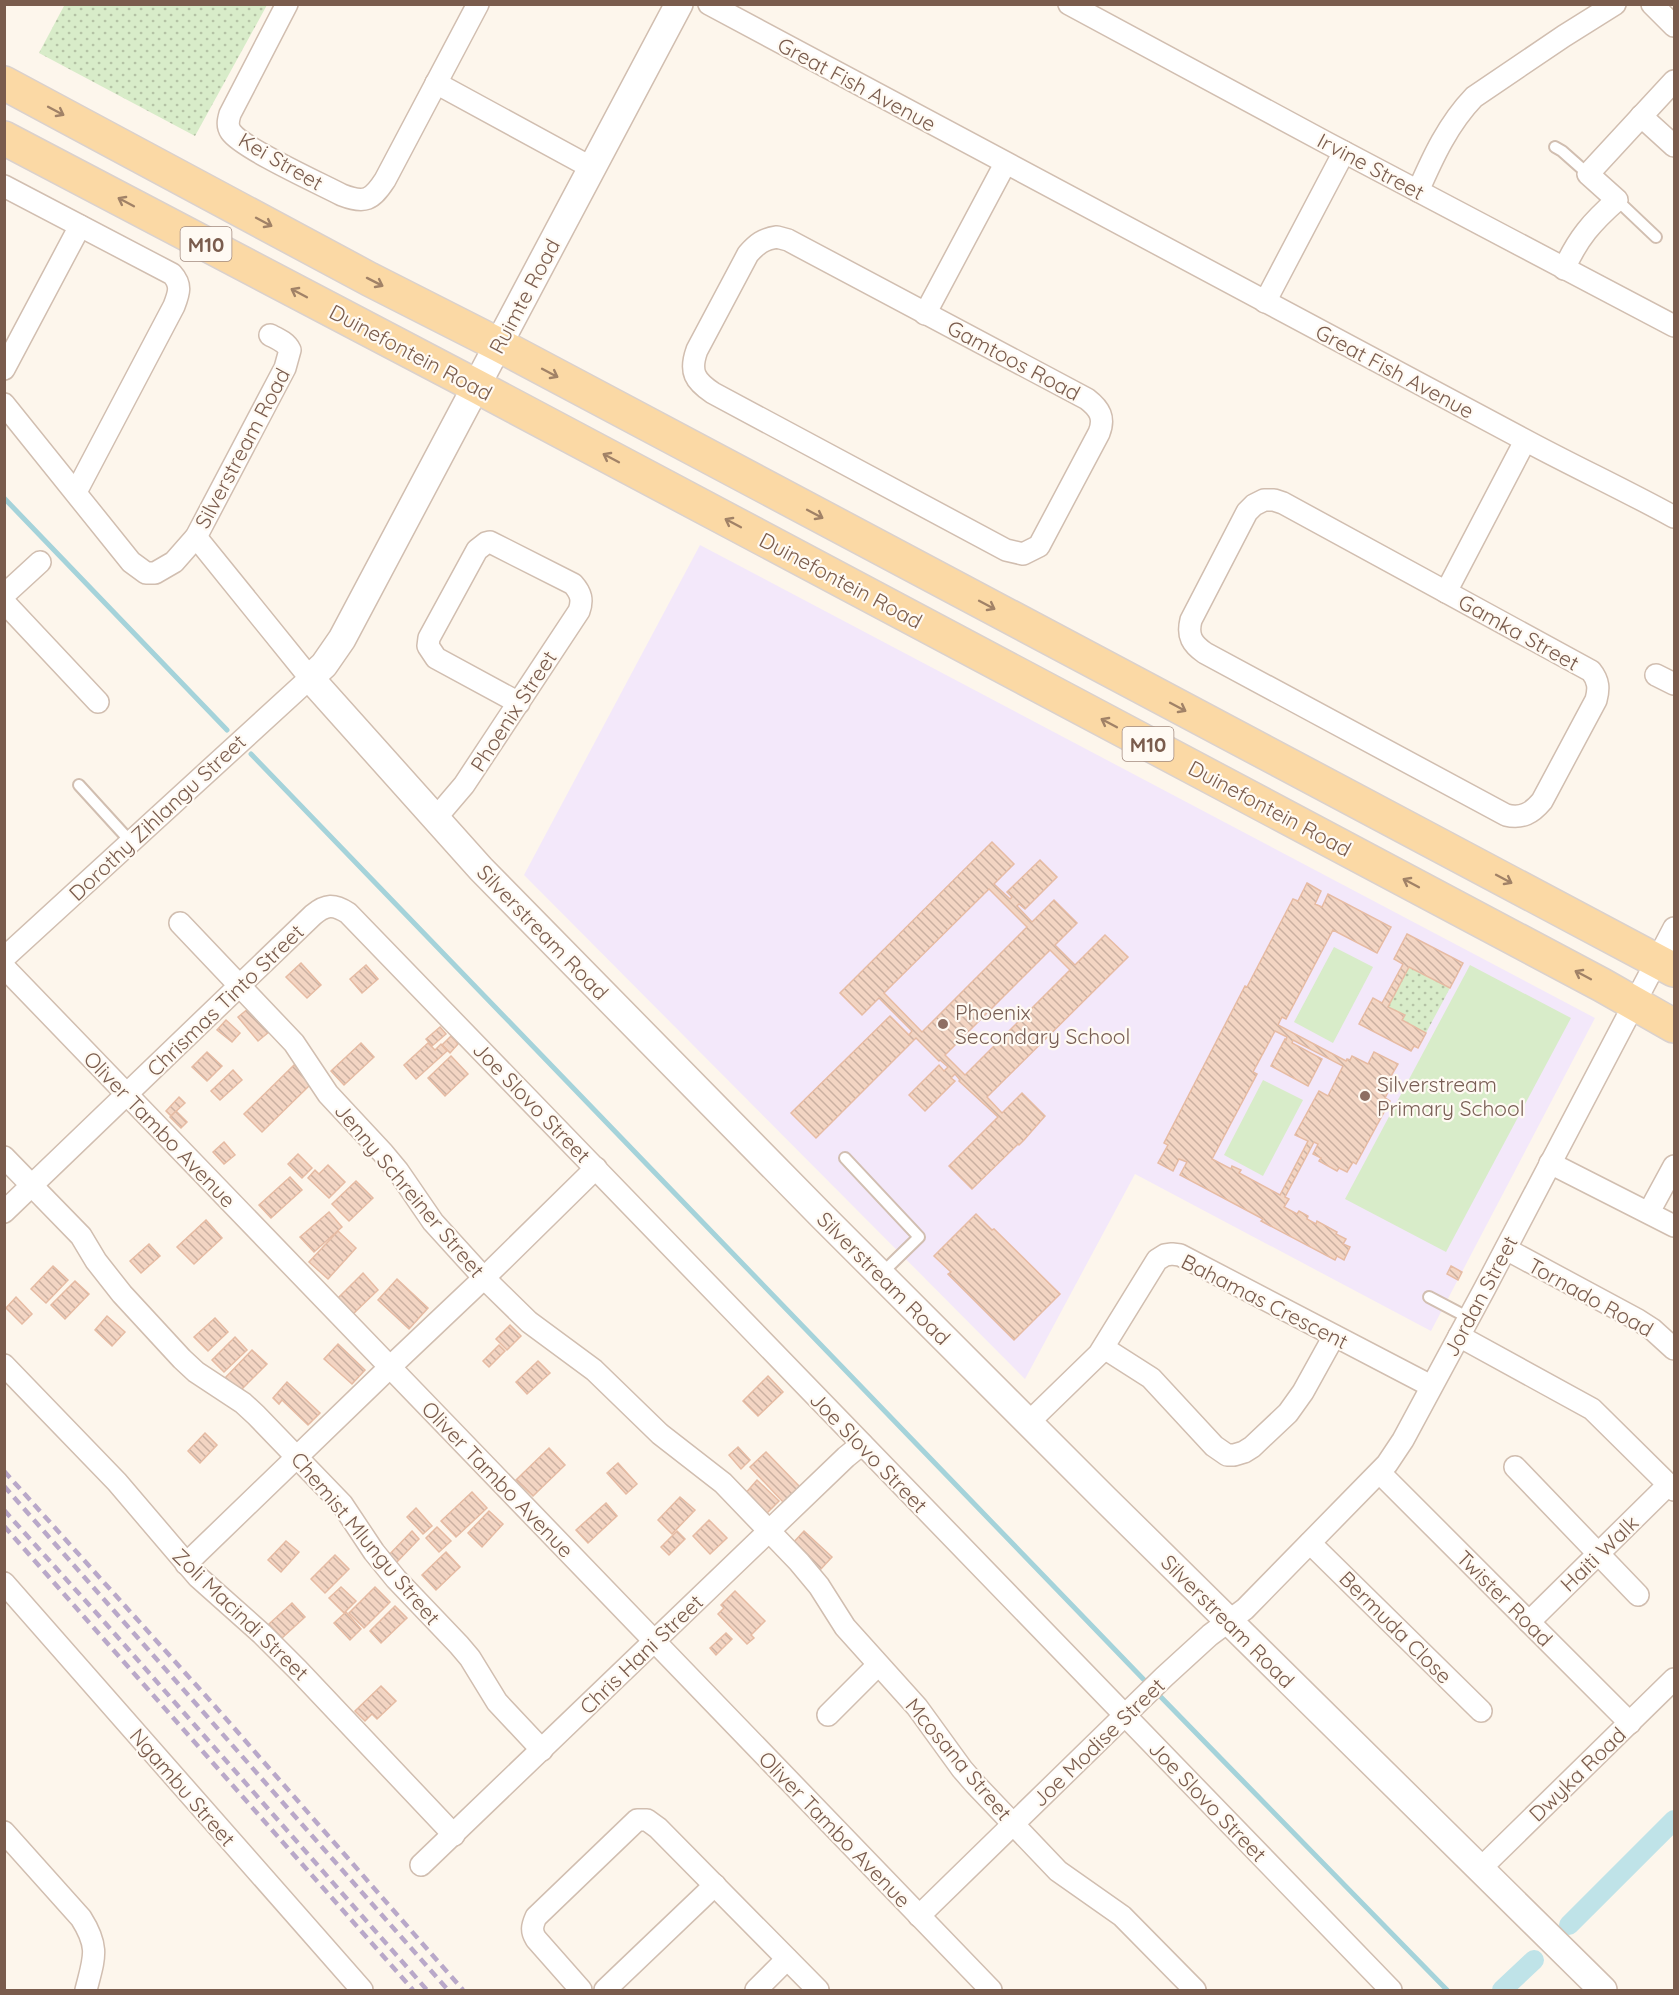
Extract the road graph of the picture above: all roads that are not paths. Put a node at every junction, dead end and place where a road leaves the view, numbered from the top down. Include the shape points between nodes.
1 (287, 4) edge
2 (478, 4) edge
3 (679, 4) edge
4 (709, 4) edge
5 (1615, 4) edge
6 (1652, 4) edge
7 (1072, 5) edge
8 (1674, 26) edge
9 (1674, 81) edge
10 (4, 83) edge
11 (436, 83) junction
12 (1641, 116) junction
13 (4, 138) edge
14 (1674, 146) edge
15 (1555, 147) dead end
16 (1344, 152) junction
17 (1005, 164) junction
18 (592, 168) junction
19 (1588, 174) junction
20 (4, 186) edge
21 (1418, 191) junction
22 (1617, 200) junction
23 (80, 226) junction
24 (1656, 237) dead end
25 (1564, 269) junction
26 (1265, 302) junction
27 (925, 314) junction
28 (1674, 326) edge
29 (270, 335) dead end
30 (499, 345) junction
31 (4, 369) edge
32 (476, 386) junction
33 (4, 404) edge
34 (1525, 441) junction
35 (76, 492) junction
36 (1674, 517) edge
37 (196, 537) junction
38 (40, 562) dead end
39 (1446, 592) junction
40 (4, 595) edge
41 (4, 602) edge
42 (310, 678) junction
43 (98, 702) dead end
44 (519, 703) junction
45 (80, 785) dead end
46 (435, 819) junction
47 (130, 841) junction
48 (348, 913) joint
49 (180, 923) dead end
50 (1674, 928) edge
51 (4, 958) edge
52 (1666, 965) edge
53 (4, 967) edge
54 (239, 984) junction
55 (1634, 1003) junction
56 (1674, 1026) edge
57 (126, 1094) junction
58 (4, 1157) edge
59 (845, 1158) dead end
60 (1550, 1163) junction
61 (1674, 1166) edge
62 (596, 1168) junction
63 (32, 1185) junction
64 (4, 1212) edge
65 (1649, 1212) junction
66 (1674, 1226) edge
67 (1506, 1249) junction
68 (880, 1275) junction
69 (484, 1278) junction
70 (1429, 1297) dead end
71 (1464, 1327) junction
72 (1334, 1336) junction
73 (1104, 1348) junction
74 (1674, 1349) edge
75 (4, 1365) edge
76 (390, 1367) junction
77 (1431, 1386) junction
78 (1028, 1423) junction
79 (862, 1444) junction
80 (298, 1457) junction
81 (1515, 1467) dead end
82 (1380, 1473) junction
83 (1672, 1487) edge
84 (770, 1530) junction
85 (1310, 1543) junction
86 (1598, 1554) junction
87 (186, 1564) junction
88 (4, 1583) edge
89 (1638, 1595) dead end
90 (1228, 1621) junction
91 (1529, 1622) junction
92 (654, 1641) junction
93 (878, 1665) junction
94 (1674, 1679) edge
95 (1481, 1711) dead end
96 (1125, 1715) junction
97 (828, 1716) dead end
98 (1630, 1723) junction
99 (542, 1750) junction
100 (1013, 1825) junction
101 (4, 1832) edge
102 (454, 1835) junction
103 (421, 1865) dead end
104 (1480, 1869) junction
105 (715, 1885) junction
106 (919, 1916) junction
107 (787, 1959) junction
108 (86, 1990) edge
109 (362, 1990) edge
110 (582, 1990) edge
111 (605, 1990) edge
112 (756, 1990) edge
113 (818, 1990) edge
114 (991, 1990) edge
115 (1195, 1990) edge
116 (1391, 1990) edge
117 (1603, 1990) edge

1 - 11 street, Kei Street via 230,114 230,129 245,144 342,195 364,200 376,193 385,180
2 - 11 street
3 - 18 street, Ruimte Road
4 - 17 street, Great Fish Avenue
5 - 21 street via 1474,98 1441,141
6 - 8 street
7 - 16 street, Irvine Street
9 - 12 street
10 -> 30 main road, M10
11 - 18 street
12 - 14 street
12 - 19 street
32 -> 13 main road, Duinefontein Road / M10
15 - 19 lane
16 - 21 street, Irvine Street
16 - 26 street
17 - 26 street, Great Fish Avenue
17 - 27 street
18 - 30 street, Ruimte Road
19 - 22 street
20 - 23 street
21 - 25 street, Irvine Street
22 - 24 lane
22 - 25 street via 1575,245
23 - 31 street
23 - 35 street via 172,274 180,288
25 - 28 street, Irvine Street
26 - 34 street, Great Fish Avenue
27 - 27 street, Gamtoos Road via 1087,399 1101,415 1099,433 1044,538 1032,551 1023,554 1006,550 713,393 693,371 697,350 748,254 766,238 788,240
29 - 37 street, Silverstream Road via 287,345 289,357
30 - 32 street, Ruimte Road
30 -> 52 main road, M10
32 - 42 street, Ruimte Road via 342,639
55 -> 32 main road, Duinefontein Road / M10
33 - 35 street, Silverstream Road
34 - 36 street, Great Fish Avenue
34 - 39 street
35 - 37 street, Silverstream Road via 132,562 146,573 155,573 174,562
37 - 42 street, Silverstream Road
38 - 40 street
39 - 39 street, Gamka Street via 1585,667 1595,677 1596,700 1542,801 1528,814 1516,818 1506,815 1205,653 1191,639 1189,629 1247,512 1264,500 1283,503
41 - 43 street
42 - 46 street, Silverstream Road
42 - 47 street, Dorothy Zihlangu Street
44 - 44 street, Phoenix Street via 579,611 581,597 573,584 494,543 486,543 477,550 428,646 436,658
44 - 46 street, Phoenix Street via 464,785
45 - 47 lane
46 - 68 street, Silverstream Road
47 - 51 street, Dorothy Zihlangu Street
48 - 54 street, Chrismas Tinto Street via 333,906 321,908
48 - 62 street, Joe Slovo Street
49 - 54 street, Jenny Schreiner Street
50 - 52 street, Jordan Street
52 - 55 street, Jordan Street
53 - 57 street, Oliver Tambo Avenue
54 - 57 street, Chrismas Tinto Street
54 - 69 street, Jenny Schreiner Street via 294,1043 328,1094 383,1153 440,1230
55 - 56 main road, Duinefontein Road / M10
55 - 60 street, Jordan Street
57 - 63 street, Chrismas Tinto Street
57 - 76 street, Oliver Tambo Avenue
58 - 63 street, Chemist Mlungu Street
59 - 68 lane via 919,1237
60 - 65 street
60 - 67 street, Jordan Street
61 - 65 street
62 - 69 street
62 - 79 street, Joe Slovo Street
63 - 64 street, Chrismas Tinto Street
63 - 80 street, Chemist Mlungu Street via 81,1236 122,1294 182,1359 243,1403
65 - 66 street
67 - 71 street, Jordan Street
67 - 74 street, Tornado Road via 1638,1320
68 - 78 street, Silverstream Road
69 - 76 street
69 - 84 street, Jenny Schreiner Street via 529,1322 594,1370 660,1434 723,1483
70 - 71 lane
71 - 77 street, Jordan Street
71 - 83 street via 1592,1408
72 - 73 street, Bahamas Crescent via 1172,1254 1164,1255 1152,1268
72 - 73 street via 1287,1413 1252,1447 1234,1455 1220,1452 1151,1378
72 - 77 street, Bahamas Crescent
73 - 78 street, Bahamas Crescent
75 - 87 street, Zoli Macindi Street via 117,1482
76 - 80 street
76 - 92 street, Oliver Tambo Avenue
77 - 82 street, Jordan Street
78 - 90 street, Silverstream Road
79 - 84 street, Chris Hani Street
79 - 96 street, Joe Slovo Street
80 - 87 street
80 - 99 street, Chemist Mlungu Street via 342,1504 390,1572 470,1658 497,1702
81 - 86 street
82 - 85 street, Jordan Street
82 - 91 street, Twister Road
83 - 86 street, Haiti Walk
84 - 92 street, Chris Hani Street
84 - 93 street, Mcosana Street via 819,1586 845,1627
85 - 90 street, Jordan Street
85 - 95 street, Bermuda Close
86 - 89 street
86 - 91 street, Haiti Walk
87 - 102 street, Zoli Macindi Street via 298,1670
88 - 109 street, Ngambu Street
90 - 96 street, Joe Modise Street
90 - 104 street, Silverstream Road
91 - 98 street, Twister Road
92 - 99 street, Chris Hani Street
92 - 106 street, Oliver Tambo Avenue
93 - 97 street
93 - 100 street, Mcosana Street
94 - 98 street, Dwyka Road
96 - 100 street, Joe Modise Street
96 - 116 street, Joe Slovo Street
98 - 104 street, Dwyka Road
99 - 102 street, Chris Hani Street
100 - 106 street, Joe Modise Street
100 - 115 street, Mcosana Street via 1058,1871 1122,1916
101 - 108 street via 88,1929 95,1951
102 - 103 street, Chris Hani Street
104 - 117 street, Silverstream Road
105 - 107 street
105 - 110 street via 658,1828 647,1820 637,1820 532,1925 536,1939
105 - 111 street
106 - 114 street, Oliver Tambo Avenue
107 - 112 street
107 - 113 street

